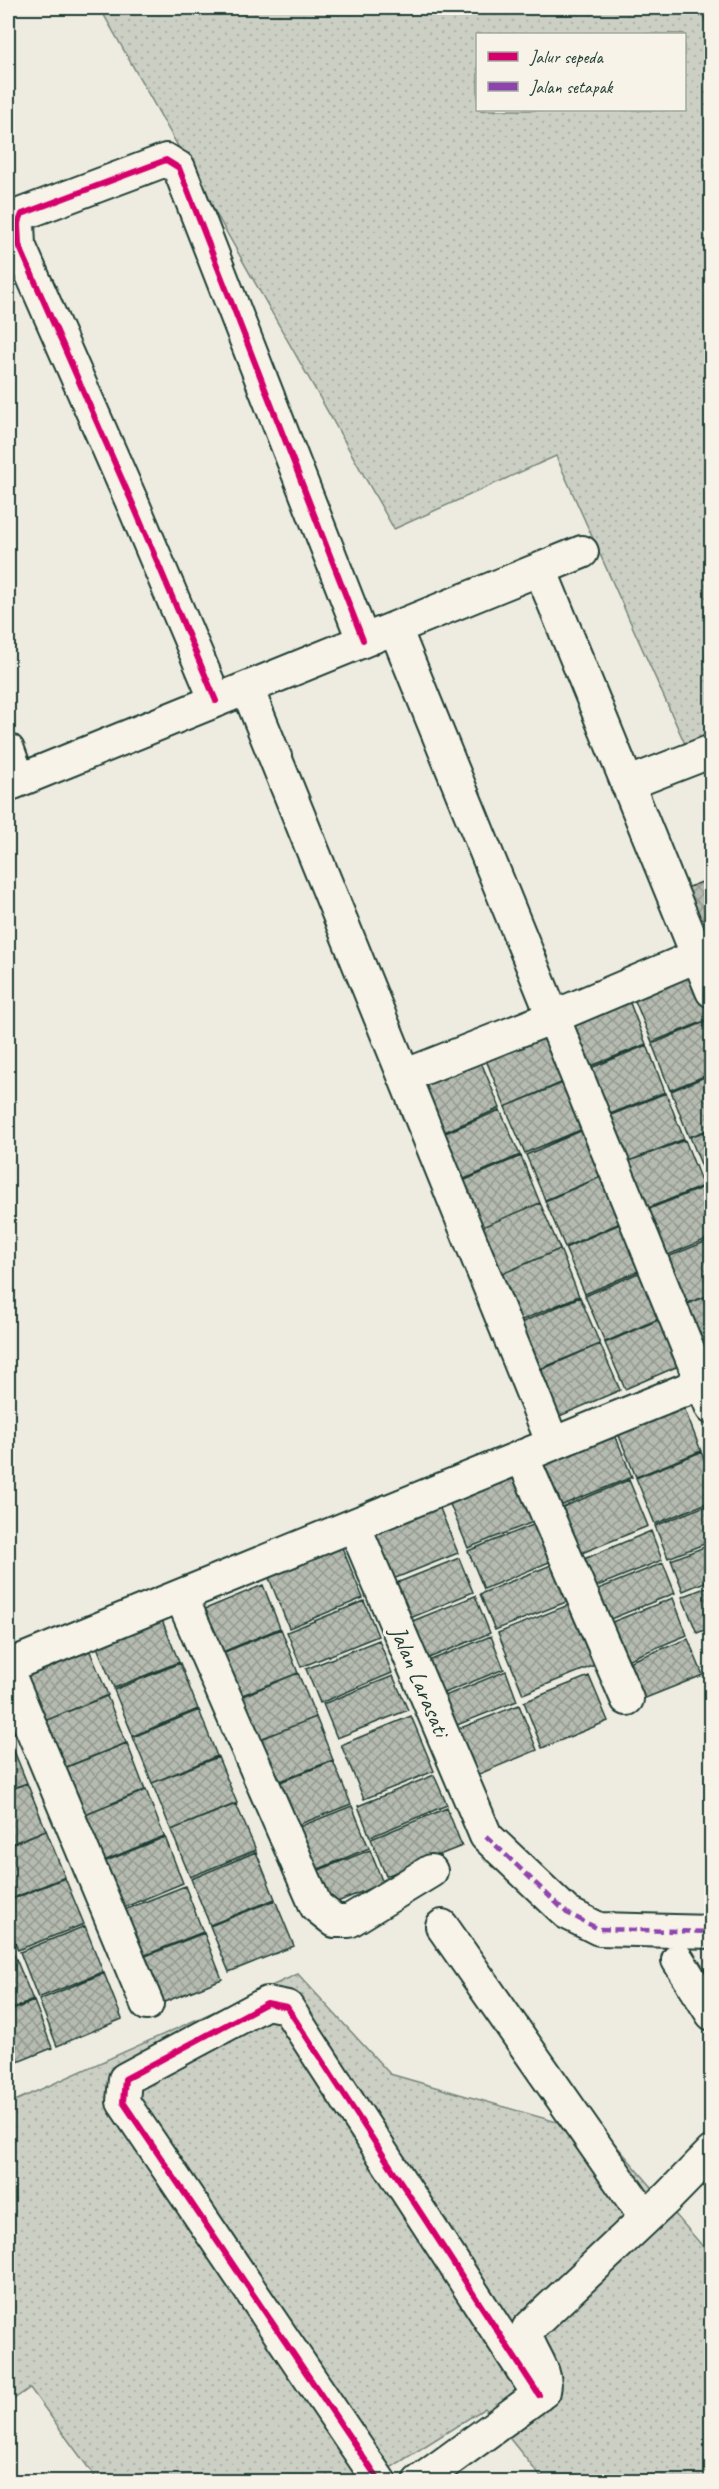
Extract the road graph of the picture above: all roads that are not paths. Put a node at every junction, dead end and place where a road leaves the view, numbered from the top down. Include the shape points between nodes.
1 (582, 552) dead end
2 (540, 569) junction
3 (395, 628) junction
4 (363, 640) junction
5 (247, 688) junction
6 (216, 700) junction
7 (8, 750) edge
8 (711, 751) edge
9 (13, 783) edge
10 (627, 784) junction
11 (697, 956) junction
12 (711, 991) edge
13 (553, 1017) junction
14 (404, 1076) junction
15 (708, 1390) edge
16 (553, 1444) junction
17 (522, 1456) junction
18 (354, 1525) junction
19 (181, 1596) junction
20 (8, 1666) edge
21 (8, 1672) edge
22 (627, 1699) dead end
23 (431, 1871) dead end
24 (442, 1926) dead end
25 (711, 1932) edge
26 (678, 1959) dead end
27 (147, 2004) dead end
28 (711, 2014) edge
29 (711, 2152) edge
30 (645, 2217) junction
31 (539, 2395) junction
32 (380, 2481) edge
33 (419, 2481) edge

1 - 2 street
2 - 3 street
2 - 10 street
3 - 4 street
3 - 13 street
4 - 5 street
4 - 6 street via 179,168 166,160 22,214 18,224 19,245
5 - 6 street
5 - 14 street
6 - 9 street
7 - 9 street
8 - 10 street
10 - 11 street
11 - 12 street
11 - 13 street
13 - 14 street
13 - 15 street
14 - 16 street
15 - 16 street
16 - 17 street
17 - 18 street
17 - 22 street
18 - 19 street
18 - 25 street, Jalan Larasati via 486,1836 567,1913 599,1929
19 - 20 street
19 - 23 street via 316,1906 334,1921 349,1922
21 - 27 street
24 - 30 street
26 - 28 street
29 - 30 street
30 - 31 street via 527,2331 527,2340 545,2378 544,2391
31 - 32 street via 287,2007 267,2003 125,2079 123,2102
31 - 33 street

